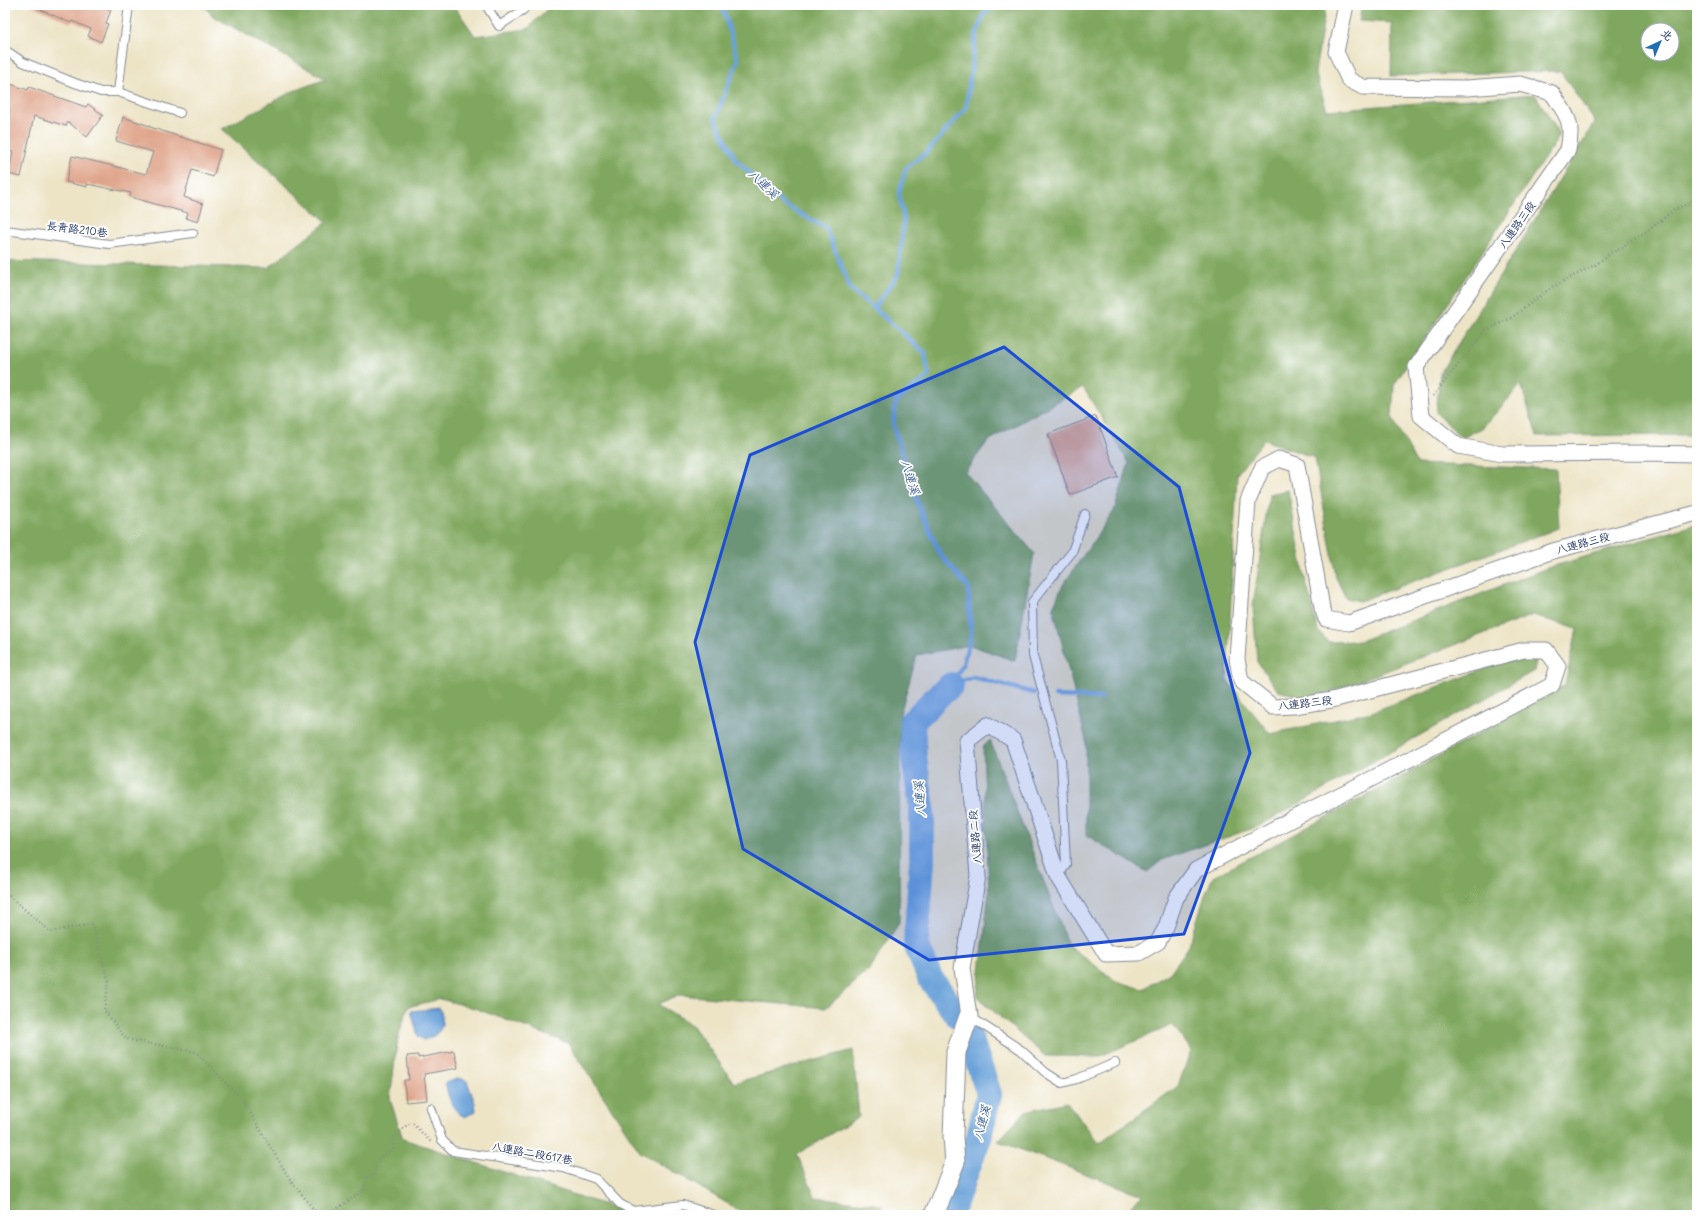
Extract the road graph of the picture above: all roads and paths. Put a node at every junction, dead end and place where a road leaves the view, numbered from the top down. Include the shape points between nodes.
1 (129, 5) edge
2 (486, 5) edge
3 (527, 5) edge
4 (1346, 5) edge
5 (5, 50) edge
6 (118, 92) junction
7 (180, 113) dead end
8 (1697, 198) edge
9 (5, 230) edge
10 (193, 233) dead end
11 (1420, 412) junction
12 (1697, 454) edge
13 (1697, 513) edge
14 (1085, 514) dead end
15 (1058, 876) junction
16 (5, 895) edge
17 (1106, 954) joint
18 (969, 1016) junction
19 (1114, 1063) dead end
20 (431, 1108) dead end
21 (452, 1152) junction
22 (318, 1215) edge
23 (328, 1215) edge
24 (714, 1215) edge
25 (934, 1215) edge

1 - 6 lane
2 - 3 lane via 499,26
4 - 11 street, 八連路三段 via 1336,52 1349,80 1363,87 1467,88 1520,84 1552,93 1569,119 1571,135 1568,150 1416,367
5 - 6 lane via 24,62 74,83 101,92
6 - 7 lane
8 - 11 path via 1674,210 1649,230 1595,265 1552,287 1511,318 1486,330
9 - 10 lane, 長青路210巷 via 110,244
11 - 12 street via 1421,416 1458,446 1502,454
13 - 17 street, 八連路三段 via 1553,551 1349,623 1326,619 1322,608 1297,465 1279,458 1262,468 1248,501 1237,659 1241,681 1273,707 1332,700 1524,650 1546,650 1558,666 1552,685 1196,870 1176,898 1158,942 1139,953
14 - 15 lane via 1072,552 1032,602 1033,656 1061,760 1066,864
15 - 17 street, 八連路二段
15 - 18 street, 八連路二段 via 1013,740 988,725 967,741 978,876 962,968
16 - 22 path via 51,932 92,924 110,982 104,1010 126,1038 196,1052 242,1099 289,1178
18 - 19 lane via 1021,1050 1045,1072 1062,1083
18 - 25 street, 八連路二段 via 956,1052 953,1137 955,1162
20 - 21 lane via 442,1140
21 - 23 path via 435,1146 413,1124 408,1124 392,1138 394,1150 381,1155 374,1176 367,1178 364,1190
21 - 24 lane, 八連路二段617巷 via 564,1168 596,1180 620,1204 633,1211 683,1205

